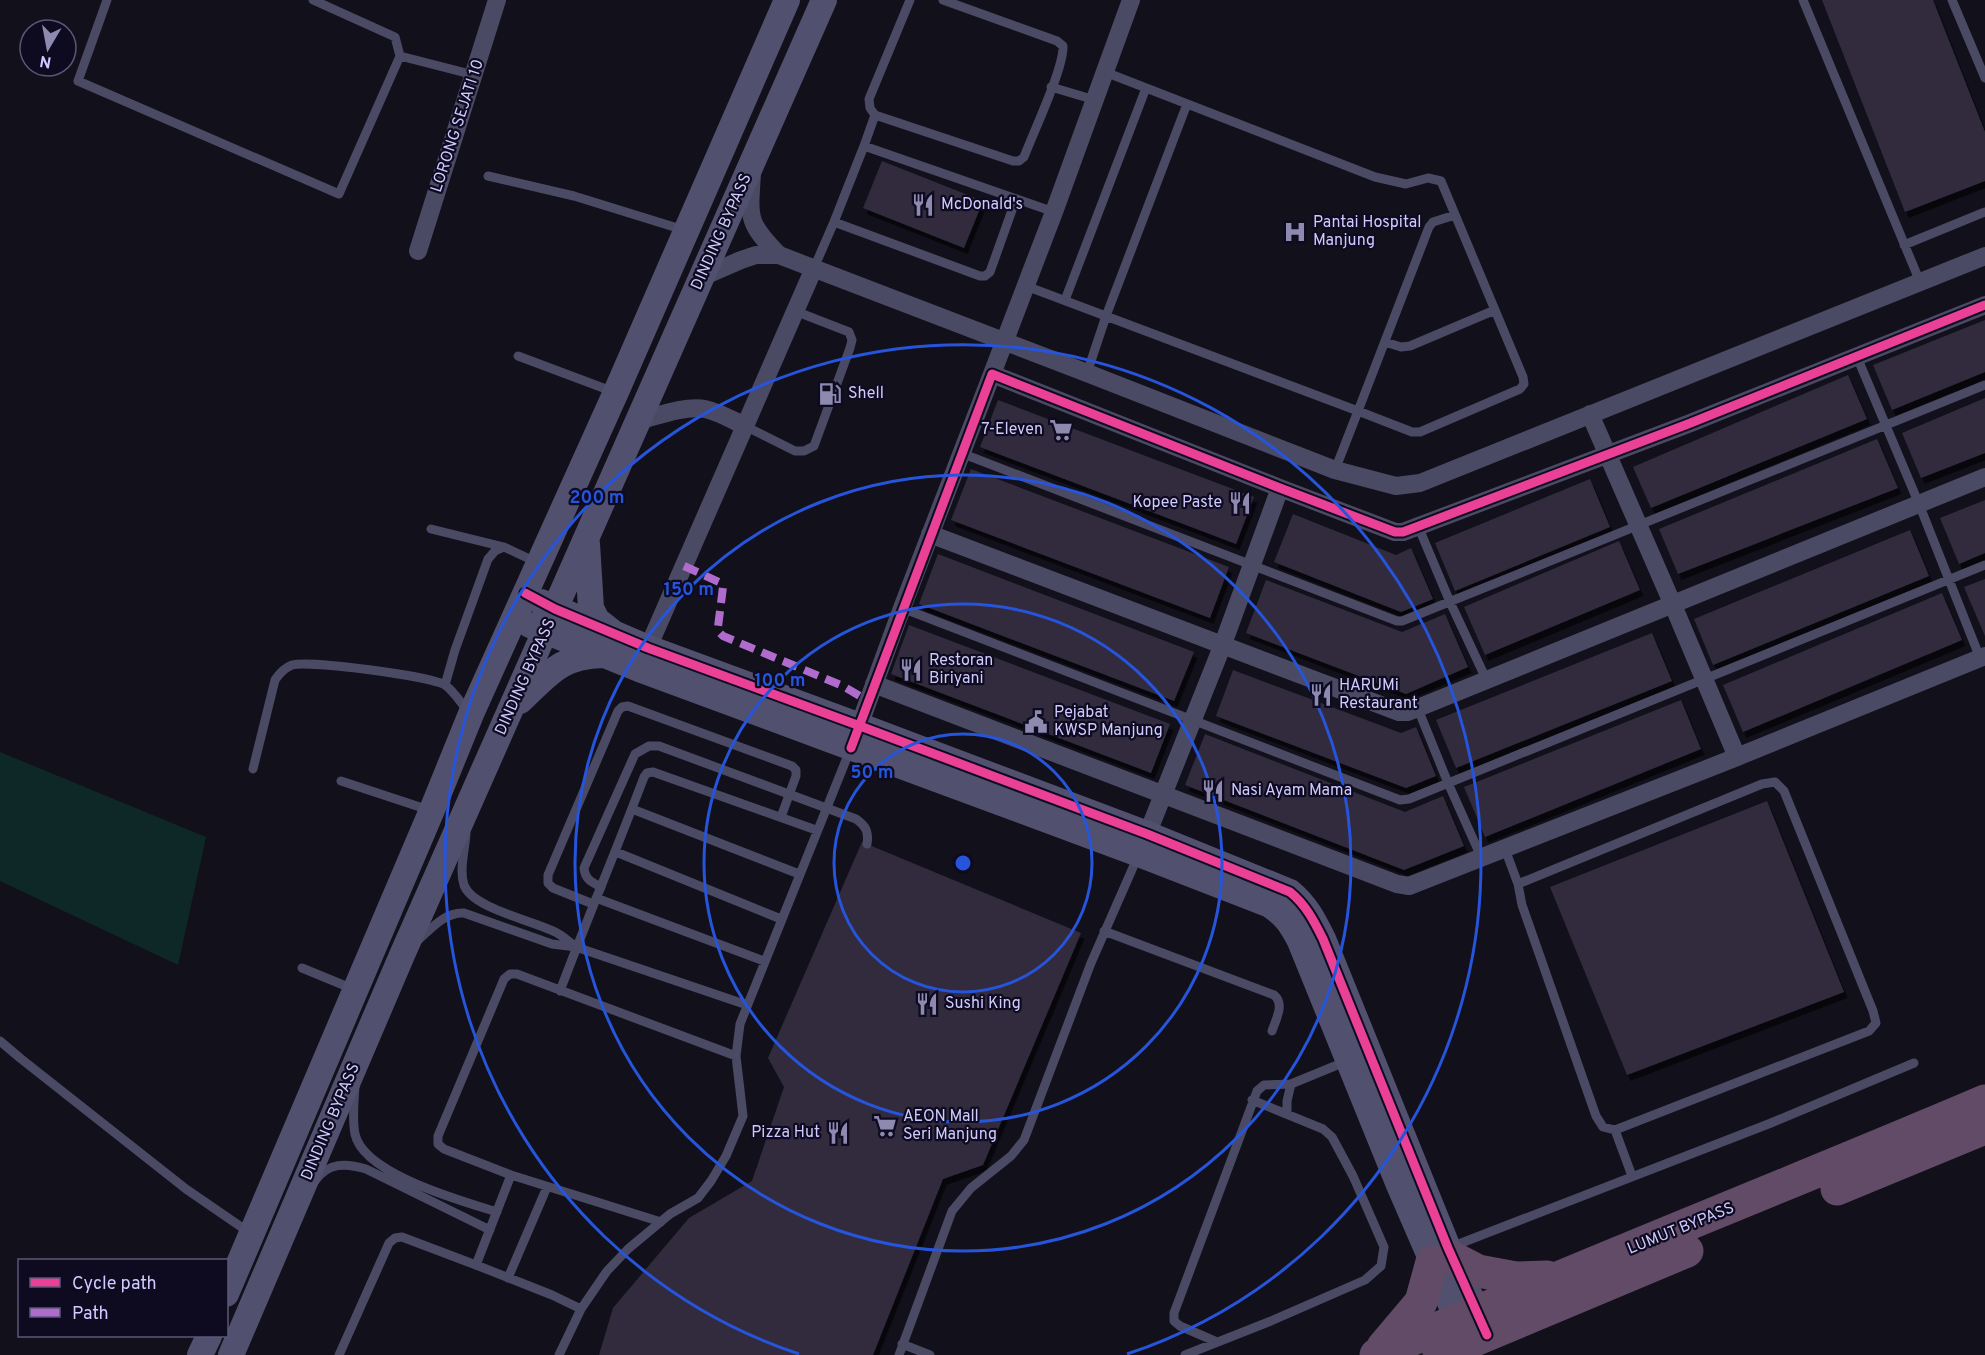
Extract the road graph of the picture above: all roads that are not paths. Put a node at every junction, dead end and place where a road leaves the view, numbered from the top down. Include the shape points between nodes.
1 (107, 0) edge
2 (313, 0) edge
3 (497, 0) edge
4 (787, 0) edge
5 (824, 0) edge
6 (910, 0) edge
7 (944, 0) edge
8 (1131, 0) edge
9 (1803, 0) edge
10 (1952, 0) edge
11 (399, 56) junction
12 (1105, 72) junction
13 (474, 75) junction
14 (1985, 78) edge
15 (1052, 87) junction
16 (1146, 88) junction
17 (1095, 100) junction
18 (1187, 104) junction
19 (875, 116) junction
20 (864, 146) junction
21 (754, 159) junction
22 (488, 176) dead end
23 (1016, 199) junction
24 (1054, 212) junction
25 (1985, 212) edge
26 (1455, 215) junction
27 (834, 222) junction
28 (686, 231) junction
29 (1904, 245) junction
30 (418, 251) dead end
31 (779, 255) junction
32 (1985, 256) edge
33 (814, 268) junction
34 (702, 277) junction
35 (1920, 282) junction
36 (1026, 286) junction
37 (1065, 300) junction
38 (1985, 305) edge
39 (1495, 310) junction
40 (795, 311) junction
41 (1106, 316) junction
42 (1004, 342) junction
43 (1385, 342) junction
44 (518, 357) dead end
45 (1857, 357) junction
46 (1087, 373) junction
47 (992, 374) junction
48 (1985, 385) edge
49 (616, 392) junction
50 (1358, 411) junction
51 (1590, 414) junction
52 (638, 421) junction
53 (1885, 425) junction
54 (745, 426) junction
55 (961, 453) junction
56 (1606, 455) junction
57 (1335, 470) junction
58 (1985, 477) edge
59 (1280, 488) junction
60 (1919, 504) junction
61 (1638, 525) junction
62 (1418, 526) junction
63 (431, 529) dead end
64 (930, 534) junction
65 (586, 538) junction
66 (504, 547) junction
67 (539, 563) junction
68 (1252, 564) junction
69 (1985, 565) edge
70 (1948, 579) junction
71 (525, 593) junction
72 (1450, 602) junction
73 (1673, 605) junction
74 (902, 608) junction
75 (513, 618) junction
76 (550, 620) junction
77 (1222, 644) junction
78 (611, 645) junction
79 (1982, 657) edge
80 (643, 658) junction
81 (1704, 679) junction
82 (1487, 681) junction
83 (873, 684) junction
84 (445, 685) junction
85 (512, 709) junction
86 (1418, 709) junction
87 (471, 714) junction
88 (1193, 719) junction
89 (855, 737) junction
90 (1737, 757) junction
91 (253, 768) dead end
92 (341, 781) dead end
93 (1448, 783) junction
94 (1163, 794) junction
95 (469, 805) junction
96 (632, 809) junction
97 (432, 810) junction
98 (781, 817) junction
99 (816, 830) junction
100 (867, 844) dead end
101 (1143, 844) junction
102 (1505, 849) junction
103 (616, 852) junction
104 (1482, 859) junction
105 (799, 874) junction
106 (1518, 884) junction
107 (601, 887) junction
108 (595, 901) junction
109 (781, 919) junction
110 (1104, 931) junction
111 (576, 947) junction
112 (402, 955) junction
113 (765, 961) junction
114 (302, 968) dead end
115 (356, 990) junction
116 (560, 991) junction
117 (747, 1005) junction
118 (1272, 1031) dead end
119 (0, 1041) edge
120 (736, 1056) junction
121 (1358, 1057) junction
122 (1914, 1063) dead end
123 (355, 1067) junction
124 (1291, 1084) junction
125 (1252, 1100) junction
126 (1985, 1101) edge
127 (1287, 1113) junction
128 (1985, 1128) edge
129 (1615, 1130) junction
130 (512, 1175) junction
131 (1632, 1176) junction
132 (547, 1187) junction
133 (497, 1212) junction
134 (290, 1216) junction
135 (661, 1221) junction
136 (490, 1230) junction
137 (252, 1234) junction
138 (1440, 1256) junction
139 (476, 1265) junction
140 (1563, 1277) junction
141 (508, 1278) junction
142 (228, 1289) edge
143 (581, 1309) junction
144 (1466, 1333) edge
145 (208, 1337) edge
146 (1218, 1342) junction
147 (902, 1344) junction
148 (200, 1355) edge
149 (231, 1355) edge
150 (339, 1355) edge
151 (559, 1355) edge
152 (898, 1355) edge
153 (930, 1355) edge
154 (1185, 1355) edge
155 (1376, 1355) edge

1 - 11 lane via 78,81 339,194
2 - 11 lane via 394,37
3 - 13 street, LORONG SEJATI 10
4 - 28 main road, DINDING BYPASS
5 - 21 main road, DINDING BYPASS
6 - 19 lane via 869,99
7 - 15 lane via 1057,41 1063,46 1063,54
8 - 12 street
9 - 29 lane
10 - 14 lane
11 - 13 lane
12 - 16 lane
12 - 17 street
13 - 30 street, LORONG SEJATI 10
15 - 17 lane
15 - 19 lane via 1019,161
16 - 18 lane
16 - 37 lane
17 - 24 street
18 - 26 lane via 1375,177 1406,184 1428,178 1441,181
18 - 41 lane
19 - 20 lane
20 - 23 lane
20 - 27 lane
21 - 31 street via 750,209 754,227
21 - 34 main road, DINDING BYPASS
22 - 28 lane via 574,196
23 - 24 lane
23 - 27 lane via 990,272 985,276
24 - 36 street
25 - 29 lane
26 - 39 lane
26 - 43 lane via 1429,227
27 - 33 lane
28 - 49 main road, DINDING BYPASS
29 - 35 lane
31 - 33 street
31 - 34 street via 756,255
32 - 35 street
33 - 40 street
33 - 42 street
34 - 52 main road, DINDING BYPASS
35 - 51 street
36 - 37 lane
36 - 42 street
37 - 41 lane
38 - 45 street
39 - 43 lane via 1410,346
39 - 50 lane via 1523,377 1520,389 1420,432
40 - 54 street
40 - 54 lane via 849,332 852,340 814,446 795,451
41 - 46 lane
41 - 50 lane
42 - 46 street
42 - 47 street
43 - 50 lane
44 - 49 lane
45 - 53 lane
45 - 56 street
46 - 57 street
47 - 55 street
47 - 59 street
48 - 53 lane
49 - 67 main road, DINDING BYPASS
50 - 57 lane
51 - 56 street
51 - 57 street via 1420,483 1396,486
52 - 54 street via 702,408
52 - 65 main road, DINDING BYPASS
53 - 60 lane
53 - 61 lane
54 - 80 street
55 - 64 street
55 - 68 lane
56 - 61 street
56 - 62 street
58 - 60 street
59 - 62 street via 1395,532
59 - 68 street
60 - 70 lane
60 - 73 street
61 - 72 lane
61 - 73 street
62 - 72 lane
63 - 66 lane
64 - 74 street
64 - 77 street
65 - 76 main road, DINDING BYPASS
65 - 78 main road via 591,608
66 - 67 lane
66 - 84 lane via 488,559
67 - 71 main road, DINDING BYPASS
68 - 72 lane via 1397,621
68 - 77 street
69 - 70 lane
70 - 79 lane
70 - 81 lane
71 - 75 main road, DINDING BYPASS
71 - 76 main road
72 - 82 lane
73 - 81 street
73 - 82 street
74 - 83 street
74 - 88 lane
75 - 76 main road
75 - 87 main road, DINDING BYPASS
76 - 78 main road
76 - 85 main road, DINDING BYPASS
77 - 86 street via 1399,712
77 - 88 street
78 - 80 main road
78 - 85 main road via 551,671
79 - 90 street
80 - 89 main road
81 - 90 street
81 - 93 lane
82 - 86 street
83 - 89 street
83 - 94 street
84 - 87 lane
84 - 91 lane via 350,668 291,666 275,680
85 - 95 main road, DINDING BYPASS
86 - 93 lane
87 - 97 main road, DINDING BYPASS
88 - 93 lane via 1400,800 1409,800
88 - 94 street
89 - 99 lane
89 - 101 main road
90 - 102 street
92 - 97 lane
93 - 104 lane
94 - 101 street
94 - 104 street via 1396,885 1409,886
95 - 111 lane via 462,873 470,894 482,903 555,932
95 - 112 main road, DINDING BYPASS
96 - 98 lane via 644,777 653,772
96 - 103 lane
96 - 105 lane
97 - 115 main road, DINDING BYPASS
98 - 99 lane
98 - 108 lane via 796,776 792,766 622,707 548,875 553,888
99 - 105 lane
100 - 107 lane, bridge via 864,825 856,819 659,746 649,746 635,754 584,868 585,876
101 - 110 lane
101 - 121 main road via 1270,905 1288,918
102 - 104 street
102 - 106 lane
103 - 107 lane
103 - 109 lane
105 - 109 lane
106 - 129 lane via 1596,1116 1603,1127
106 - 129 lane via 1775,782 1784,791 1873,1011 1876,1023 1869,1031
107 - 108 lane
108 - 111 lane
108 - 113 lane
109 - 113 lane
110 - 118 lane via 1274,994 1280,1006
110 - 147 lane via 1024,1140 1011,1156 971,1188 952,1211
111 - 112 lane via 552,944 456,913 448,915
111 - 116 lane
111 - 117 lane
112 - 123 main road, DINDING BYPASS
113 - 117 lane
114 - 115 lane
115 - 137 main road, DINDING BYPASS
116 - 120 lane
116 - 130 lane via 518,974 504,979 438,1136 438,1144 444,1149
117 - 120 lane
119 - 137 lane via 186,1189
120 - 135 lane via 743,1116 726,1156 698,1198
121 - 124 lane
121 - 138 main road
122 - 131 lane
123 - 133 lane via 355,1136 363,1149 383,1167 407,1180
123 - 134 main road, DINDING BYPASS
124 - 125 lane via 1264,1085
124 - 127 lane
125 - 127 lane
125 - 146 lane via 1174,1313 1179,1326
126 - 140 highway, LUMUT BYPASS
127 - 146 lane via 1332,1137 1384,1247 1381,1266 1365,1280
128 - 144 highway, LUMUT BYPASS
129 - 131 lane
130 - 132 lane
130 - 133 lane
131 - 138 lane
132 - 135 lane
132 - 141 lane
133 - 136 lane
134 - 136 lane via 320,1175 344,1164 366,1169
134 - 149 main road, DINDING BYPASS
135 - 143 lane via 607,1271
136 - 139 lane
137 - 142 main road, DINDING BYPASS
138 - 140 highway via 1495,1275
138 - 144 main road
138 - 155 highway via 1421,1302
139 - 141 lane
139 - 150 lane via 402,1237 394,1238
140 - 144 highway, LUMUT BYPASS
141 - 143 lane
143 - 151 lane
144 - 155 highway, LUMUT BYPASS
145 - 148 main road
146 - 154 lane
147 - 152 lane
147 - 153 lane

